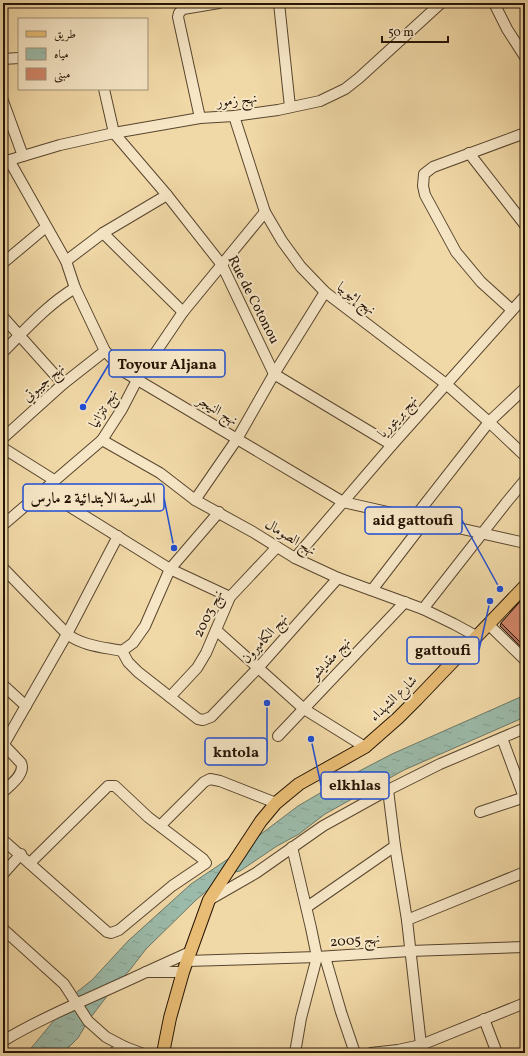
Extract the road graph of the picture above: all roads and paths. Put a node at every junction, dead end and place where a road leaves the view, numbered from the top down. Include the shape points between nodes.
1 (219, 3) edge
2 (279, 3) edge
3 (441, 3) edge
4 (494, 3) edge
5 (521, 44) edge
6 (525, 57) edge
7 (18, 58) edge
8 (3, 59) edge
9 (104, 90) edge
10 (3, 101) edge
11 (290, 107) junction
12 (234, 116) junction
13 (200, 118) junction
14 (114, 133) junction
15 (525, 133) edge
16 (468, 153) junction
17 (23, 156) junction
18 (6, 161) edge
19 (167, 195) junction
20 (265, 212) junction
21 (525, 225) edge
22 (46, 227) junction
23 (103, 233) junction
24 (66, 261) junction
25 (3, 263) edge
26 (222, 265) junction
27 (75, 288) junction
28 (325, 292) junction
29 (525, 296) edge
30 (512, 310) junction
31 (183, 312) junction
32 (3, 317) edge
33 (19, 335) junction
34 (105, 351) junction
35 (3, 352) edge
36 (274, 374) junction
37 (137, 380) junction
38 (63, 384) junction
39 (446, 384) junction
40 (525, 388) edge
41 (489, 422) junction
42 (3, 438) edge
43 (237, 439) junction
44 (102, 440) junction
45 (392, 445) junction
46 (3, 448) edge
47 (525, 456) edge
48 (54, 480) junction
49 (525, 480) edge
50 (43, 490) junction
51 (196, 500) junction
52 (343, 502) junction
53 (219, 512) junction
54 (414, 518) junction
55 (425, 521) junction
56 (3, 524) edge
57 (483, 533) junction
58 (118, 536) junction
59 (525, 543) edge
60 (277, 547) junction
61 (295, 558) junction
62 (3, 568) edge
63 (170, 569) junction
64 (338, 578) junction
65 (525, 586) edge
66 (372, 590) junction
67 (230, 597) junction
68 (405, 602) junction
69 (423, 609) junction
70 (488, 624) junction
71 (216, 630) junction
72 (67, 634) junction
73 (476, 636) junction
74 (122, 651) junction
75 (525, 660) edge
76 (258, 668) junction
77 (3, 685) edge
78 (170, 697) junction
79 (26, 706) junction
80 (304, 709) junction
81 (525, 728) edge
82 (278, 736) dead end
83 (502, 738) junction
84 (3, 744) edge
85 (365, 747) junction
86 (388, 790) junction
87 (3, 792) edge
88 (525, 798) edge
89 (276, 803) junction
90 (480, 812) dead end
91 (160, 826) junction
92 (3, 840) edge
93 (395, 846) junction
94 (292, 847) junction
95 (21, 854) junction
96 (30, 862) junction
97 (525, 872) edge
98 (3, 874) edge
99 (210, 900) junction
100 (307, 908) junction
101 (407, 920) junction
102 (3, 929) edge
103 (525, 947) edge
104 (410, 951) junction
105 (321, 957) junction
106 (187, 962) junction
107 (146, 972) junction
108 (77, 1003) junction
109 (525, 1003) edge
110 (484, 1019) junction
111 (3, 1041) edge
112 (125, 1047) junction
113 (423, 1049) edge
114 (113, 1053) edge
115 (141, 1053) edge
116 (163, 1053) edge
117 (295, 1053) edge
118 (356, 1053) edge
119 (371, 1053) edge
120 (497, 1053) edge

1 - 13 street via 183,9 178,17
2 - 11 street
3 - 11 street, نهج زمور via 345,89 320,101
4 - 5 street via 507,29
5 - 6 street
7 - 8 street
9 - 14 street, Rue de Cotonou
10 - 17 street
11 - 12 street, نهج زمور
12 - 13 street, نهج زمور
12 - 20 street, نهج إثيوبيا
13 - 14 street, نهج زمور
14 - 17 street, نهج زمور
14 - 19 street, Rue de Cotonou
15 - 16 street
16 - 21 street
16 - 30 street via 428,170 422,179 425,195 456,252 481,282
17 - 18 street, نهج زمور
18 - 22 street, نهج النيجر
19 - 23 street
19 - 26 street, Rue de Cotonou
20 - 26 street, نهج تنزانيا
20 - 28 street, نهج إثيوبيا via 301,267
22 - 24 street, نهج النيجر
22 - 25 street
23 - 24 street
23 - 31 street
24 - 27 street, نهج النيجر
26 - 31 street, نهج تنزانيا
26 - 36 street, Rue de Cotonou
27 - 33 street via 59,297
27 - 34 street, نهج النيجر
28 - 36 street
28 - 39 street, نهج إثيوبيا
29 - 30 street, نهج بريتوريا
30 - 39 street, نهج بريتوريا
31 - 37 street, نهج تنزانيا
32 - 33 street
33 - 35 street
33 - 38 street
34 - 37 street, نهج النيجر
34 - 38 street, نهج جيبوتي
36 - 43 street
36 - 45 street
37 - 43 street, نهج النيجر
37 - 44 street, نهج تنزانيا
38 - 42 street, نهج جيبوتي
39 - 41 street, نهج إثيوبيا
39 - 45 street, نهج بريتوريا
40 - 41 street
41 - 47 street, نهج إثيوبيا
41 - 54 street
43 - 51 street
43 - 52 street, نهج النيجر
44 - 48 street, نهج تنزانيا
44 - 51 street, نهج الصومال via 160,473
45 - 52 street, نهج بريتوريا
46 - 48 street
48 - 50 street, نهج تنزانيا
49 - 57 street
50 - 56 street, نهج تنزانيا
50 - 58 street
51 - 53 street, نهج الصومال
52 - 54 street, نهج النيجر
52 - 61 street, نهج بريتوريا
53 - 60 street, نهج الصومال
53 - 63 street
54 - 55 street, نهج النيجر
55 - 57 street, نهج النيجر
55 - 66 street
57 - 59 street, نهج النيجر
57 - 69 street
58 - 63 street
58 - 72 street
60 - 61 street, نهج الصومال
60 - 67 street, نهج 2003
61 - 64 street, نهج الصومال
62 - 72 street
63 - 67 street
63 - 74 street via 146,626 133,643
64 - 66 street, نهج الصومال
64 - 76 street, نهج الكاميرون
65 - 70 main road, شارع الشهداء
66 - 68 street, نهج الصومال
67 - 71 street, نهج 2003
68 - 69 street, نهج الصومال
68 - 80 street, نهج مقديشو
69 - 73 street, نهج الصومال
70 - 73 main road, شارع الشهداء
70 - 75 street
71 - 76 street
71 - 78 street, نهج 2003 via 197,668
72 - 74 street via 74,640
72 - 79 street
73 - 85 main road, شارع الشهداء via 417,699
74 - 78 street via 138,672
76 - 78 street, نهج الكاميرون via 211,717 203,720 198,719
76 - 80 street
77 - 79 street
79 - 84 street
80 - 82 street, نهج مقديشو
80 - 85 street
81 - 83 street
83 - 86 street via 440,764
83 - 88 street
84 - 87 street via 22,766 20,774
85 - 89 main road, شارع الشهداء via 299,784
86 - 93 street
86 - 94 street via 323,826
88 - 90 street
89 - 91 street via 220,781 210,780 204,782
89 - 99 main road, شارع الشهداء
91 - 96 street via 115,786 110,785
91 - 96 street via 206,863 172,886 116,932 107,932
92 - 95 street
93 - 100 street
93 - 101 street
94 - 99 street
94 - 100 street
95 - 96 street
95 - 98 street
97 - 101 street
99 - 106 main road, شارع الشهداء
100 - 105 street
101 - 104 street
102 - 108 street via 64,984
103 - 104 street, نهج 2005
104 - 105 street, نهج 2005
104 - 113 street
105 - 106 street, نهج 2005
105 - 117 street via 301,1018
105 - 118 street
106 - 107 street, نهج 2005
106 - 107 street
106 - 116 main road, شارع الشهداء via 170,1018
107 - 108 street
108 - 111 street
108 - 112 street via 88,1022 106,1037
109 - 110 street
110 - 113 street
110 - 120 street
112 - 114 street
112 - 115 street
113 - 119 street

